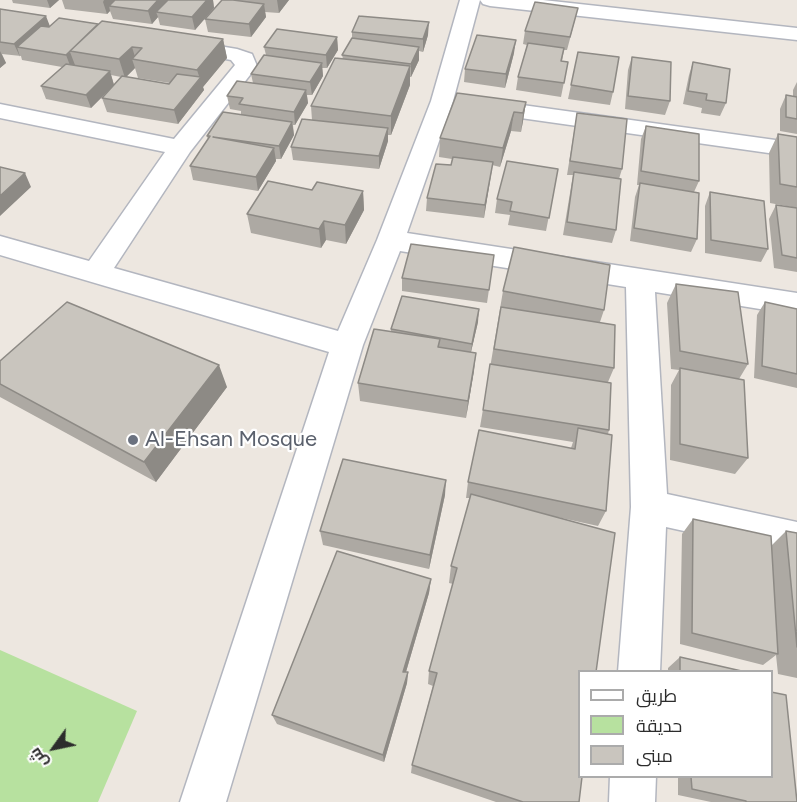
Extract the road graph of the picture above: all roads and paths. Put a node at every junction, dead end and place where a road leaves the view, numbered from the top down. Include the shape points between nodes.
1 (470, 0) edge
2 (490, 0) edge
3 (618, 0) edge
4 (797, 20) edge
5 (797, 34) edge
6 (163, 43) edge
7 (442, 100) junction
8 (0, 111) edge
9 (180, 147) junction
10 (797, 150) edge
11 (391, 240) junction
12 (0, 245) edge
13 (96, 272) junction
14 (640, 279) junction
15 (797, 303) edge
16 (347, 345) junction
17 (649, 507) junction
18 (797, 539) edge
19 (639, 670) edge
20 (633, 778) edge
21 (203, 802) edge
22 (632, 802) edge

1 - 7 street
2 - 5 street
3 - 4 street
6 - 9 street via 237,55 246,66
7 - 10 street
7 - 11 street
8 - 9 street
9 - 13 street
11 - 14 street
11 - 16 street
12 - 13 street
13 - 16 street
14 - 15 street
14 - 17 street
16 - 21 street
17 - 18 street
17 - 19 street
20 - 22 street

